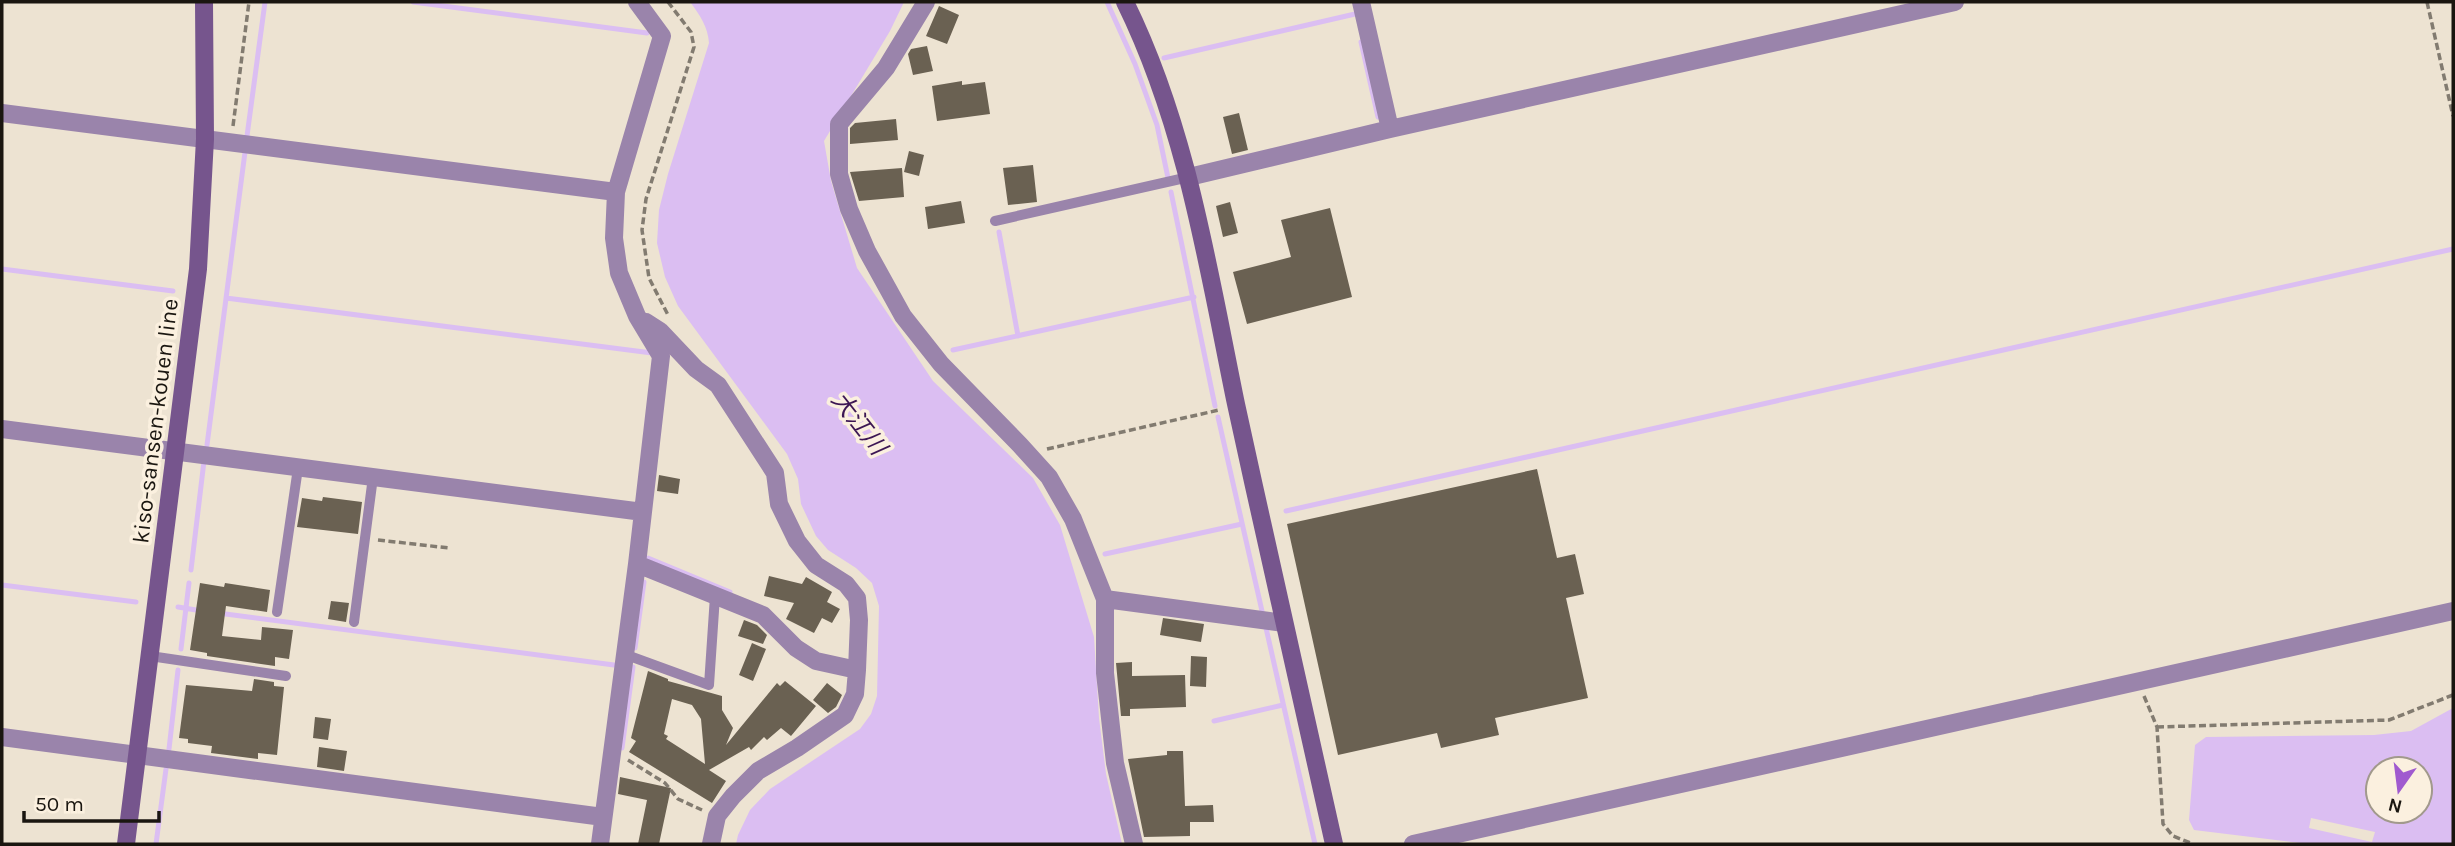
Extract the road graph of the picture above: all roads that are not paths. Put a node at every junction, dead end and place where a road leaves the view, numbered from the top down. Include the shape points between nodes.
1 (204, 2) edge
2 (637, 2) edge
3 (926, 2) edge
4 (1125, 2) edge
5 (1361, 2) edge
6 (1955, 2) edge
7 (2, 113) edge
8 (1390, 130) junction
9 (205, 139) junction
10 (1189, 177) junction
11 (616, 192) junction
12 (995, 221) dead end
13 (637, 316) junction
14 (2, 429) edge
15 (176, 452) junction
16 (298, 468) junction
17 (373, 477) junction
18 (643, 512) junction
19 (637, 564) junction
20 (715, 596) junction
21 (1105, 599) junction
22 (2453, 611) edge
23 (277, 612) dead end
24 (354, 622) dead end
25 (1284, 623) junction
26 (624, 654) junction
27 (150, 656) junction
28 (857, 670) junction
29 (286, 676) dead end
30 (2, 737) edge
31 (137, 755) junction
32 (603, 817) junction
33 (126, 844) edge
34 (600, 844) edge
35 (711, 844) edge
36 (1134, 844) edge
37 (1334, 844) edge
38 (1413, 844) edge

1 - 9 street, kiso-sansen-kouen line
2 - 11 street via 662,36
3 - 21 street via 886,68 839,124 839,174 849,209 866,251 903,316 941,364 1049,477 1073,519
4 - 10 street via 1147,47
5 - 8 street
6 - 8 street
7 - 9 street
8 - 10 street
9 - 11 street
9 - 15 street, kiso-sansen-kouen line via 198,269
10 - 12 lane
10 - 25 street
11 - 13 street via 614,238 620,273
13 - 18 street via 661,356
13 - 28 street via 718,385 775,473 779,504 797,541 816,565 846,584 857,598
14 - 15 street
15 - 16 street
15 - 27 street, kiso-sansen-kouen line
16 - 17 street
16 - 23 lane
17 - 18 street
17 - 24 lane
18 - 19 street
19 - 20 street
19 - 26 street
20 - 26 lane via 709,685
20 - 28 street via 763,615 816,661
21 - 25 street
21 - 36 street via 1105,673 1115,763
22 - 38 street
25 - 37 street
26 - 32 street
27 - 29 lane
27 - 31 street, kiso-sansen-kouen line
28 - 35 street via 855,694 845,715 758,771 717,816
30 - 31 street
31 - 32 street
31 - 33 street, kiso-sansen-kouen line
32 - 34 street

